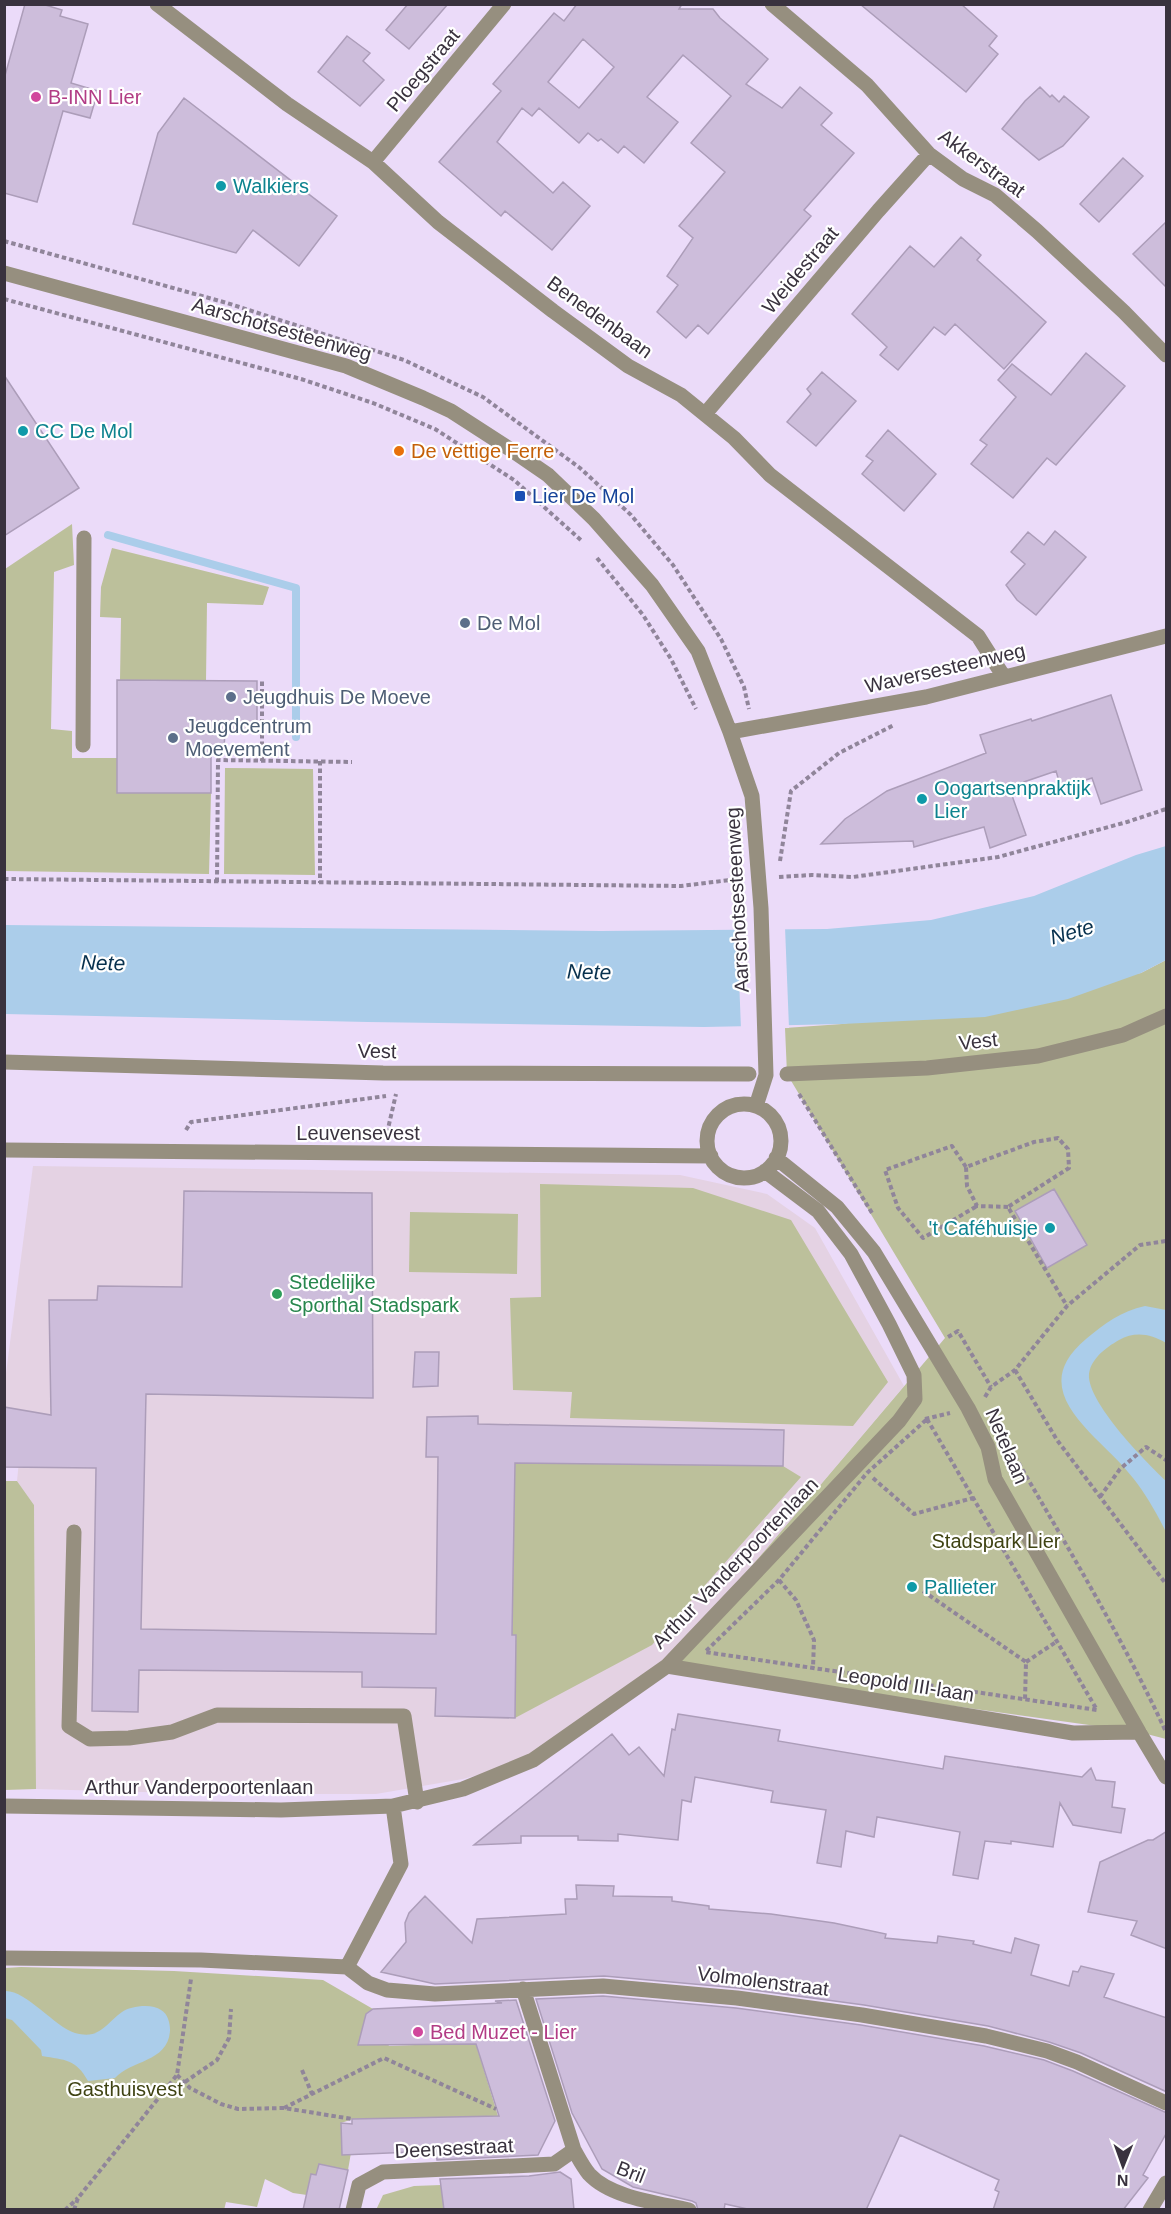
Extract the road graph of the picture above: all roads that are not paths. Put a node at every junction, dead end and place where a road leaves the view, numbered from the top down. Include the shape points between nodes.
1 (157, 4) edge
2 (504, 4) edge
3 (772, 4) edge
4 (929, 154) junction
5 (374, 162) junction
6 (4, 273) edge
7 (1167, 356) edge
8 (705, 414) junction
9 (84, 538) dead end
10 (1167, 636) edge
11 (1004, 677) junction
12 (730, 732) junction
13 (83, 745) dead end
14 (1167, 1016) edge
15 (4, 1062) edge
16 (748, 1074) dead end
17 (787, 1074) road end
18 (756, 1106) junction
19 (4, 1150) edge
20 (711, 1156) junction
21 (777, 1158) junction
22 (765, 1171) junction
23 (74, 1532) dead end
24 (667, 1666) junction
25 (1139, 1732) junction
26 (1167, 1777) edge
27 (417, 1802) junction
28 (4, 1806) edge
29 (393, 1806) junction
30 (4, 1958) edge
31 (347, 1967) junction
32 (523, 1989) junction
33 (1167, 2103) edge
34 (574, 2150) junction
35 (1167, 2183) edge
36 (354, 2210) edge
37 (689, 2210) edge
38 (1150, 2210) edge

1 - 5 street, Benedenbaan via 287,104
2 - 5 street, Ploegstraat
3 - 4 street, Akkerstraat via 867,85
4 - 7 street, Akkerstraat via 963,179 995,195
4 - 8 street, Weidestraat
5 - 8 street, Benedenbaan via 438,222 554,311 628,366 681,395
6 - 12 street, Aarschotsesteenweg via 346,366 450,411 486,433 548,475 594,519 652,585 698,651
8 - 11 street, Benedenbaan via 770,475 978,636
9 - 13 street
10 - 11 street, Waversesteenweg
11 - 12 street, Waversesteenweg via 926,696
12 - 18 street, Aarschotsesteenweg via 752,796 761,908 766,1075
14 - 17 street, Vest via 1123,1035 1038,1056 927,1068
15 - 16 street, Vest via 383,1073
18 - 20 street via 728,1108 718,1115 707,1140
18 - 21 street via 767,1112 780,1131
19 - 20 street, Leuvensevest
20 - 22 street via 732,1176 751,1177
21 - 22 street
21 - 25 street, Netelaan via 837,1207 874,1252 968,1408 988,1447 995,1479
22 - 24 street, Arthur Vanderpoortenlaan via 818,1211 851,1254 914,1375 915,1398 899,1420
23 - 27 street via 69,1726 90,1739 129,1738 172,1732 217,1715 404,1716
24 - 25 street, Leopold III-laan via 1073,1733
24 - 27 street, Arthur Vanderpoortenlaan via 533,1760 463,1789
25 - 26 street, Netelaan
27 - 29 street, Arthur Vanderpoortenlaan
28 - 29 street, Arthur Vanderpoortenlaan via 281,1810
29 - 31 street via 401,1864
30 - 31 street
31 - 32 street, Volmolenstraat via 368,1983 387,1990 435,1994
32 - 33 street, Volmolenstraat via 650,1989 862,2014 1047,2051
32 - 34 street, Bril
34 - 36 street, Deensestraat via 554,2164 383,2172 359,2185
34 - 37 street, Bril via 588,2174 605,2186 636,2198
35 - 38 street

